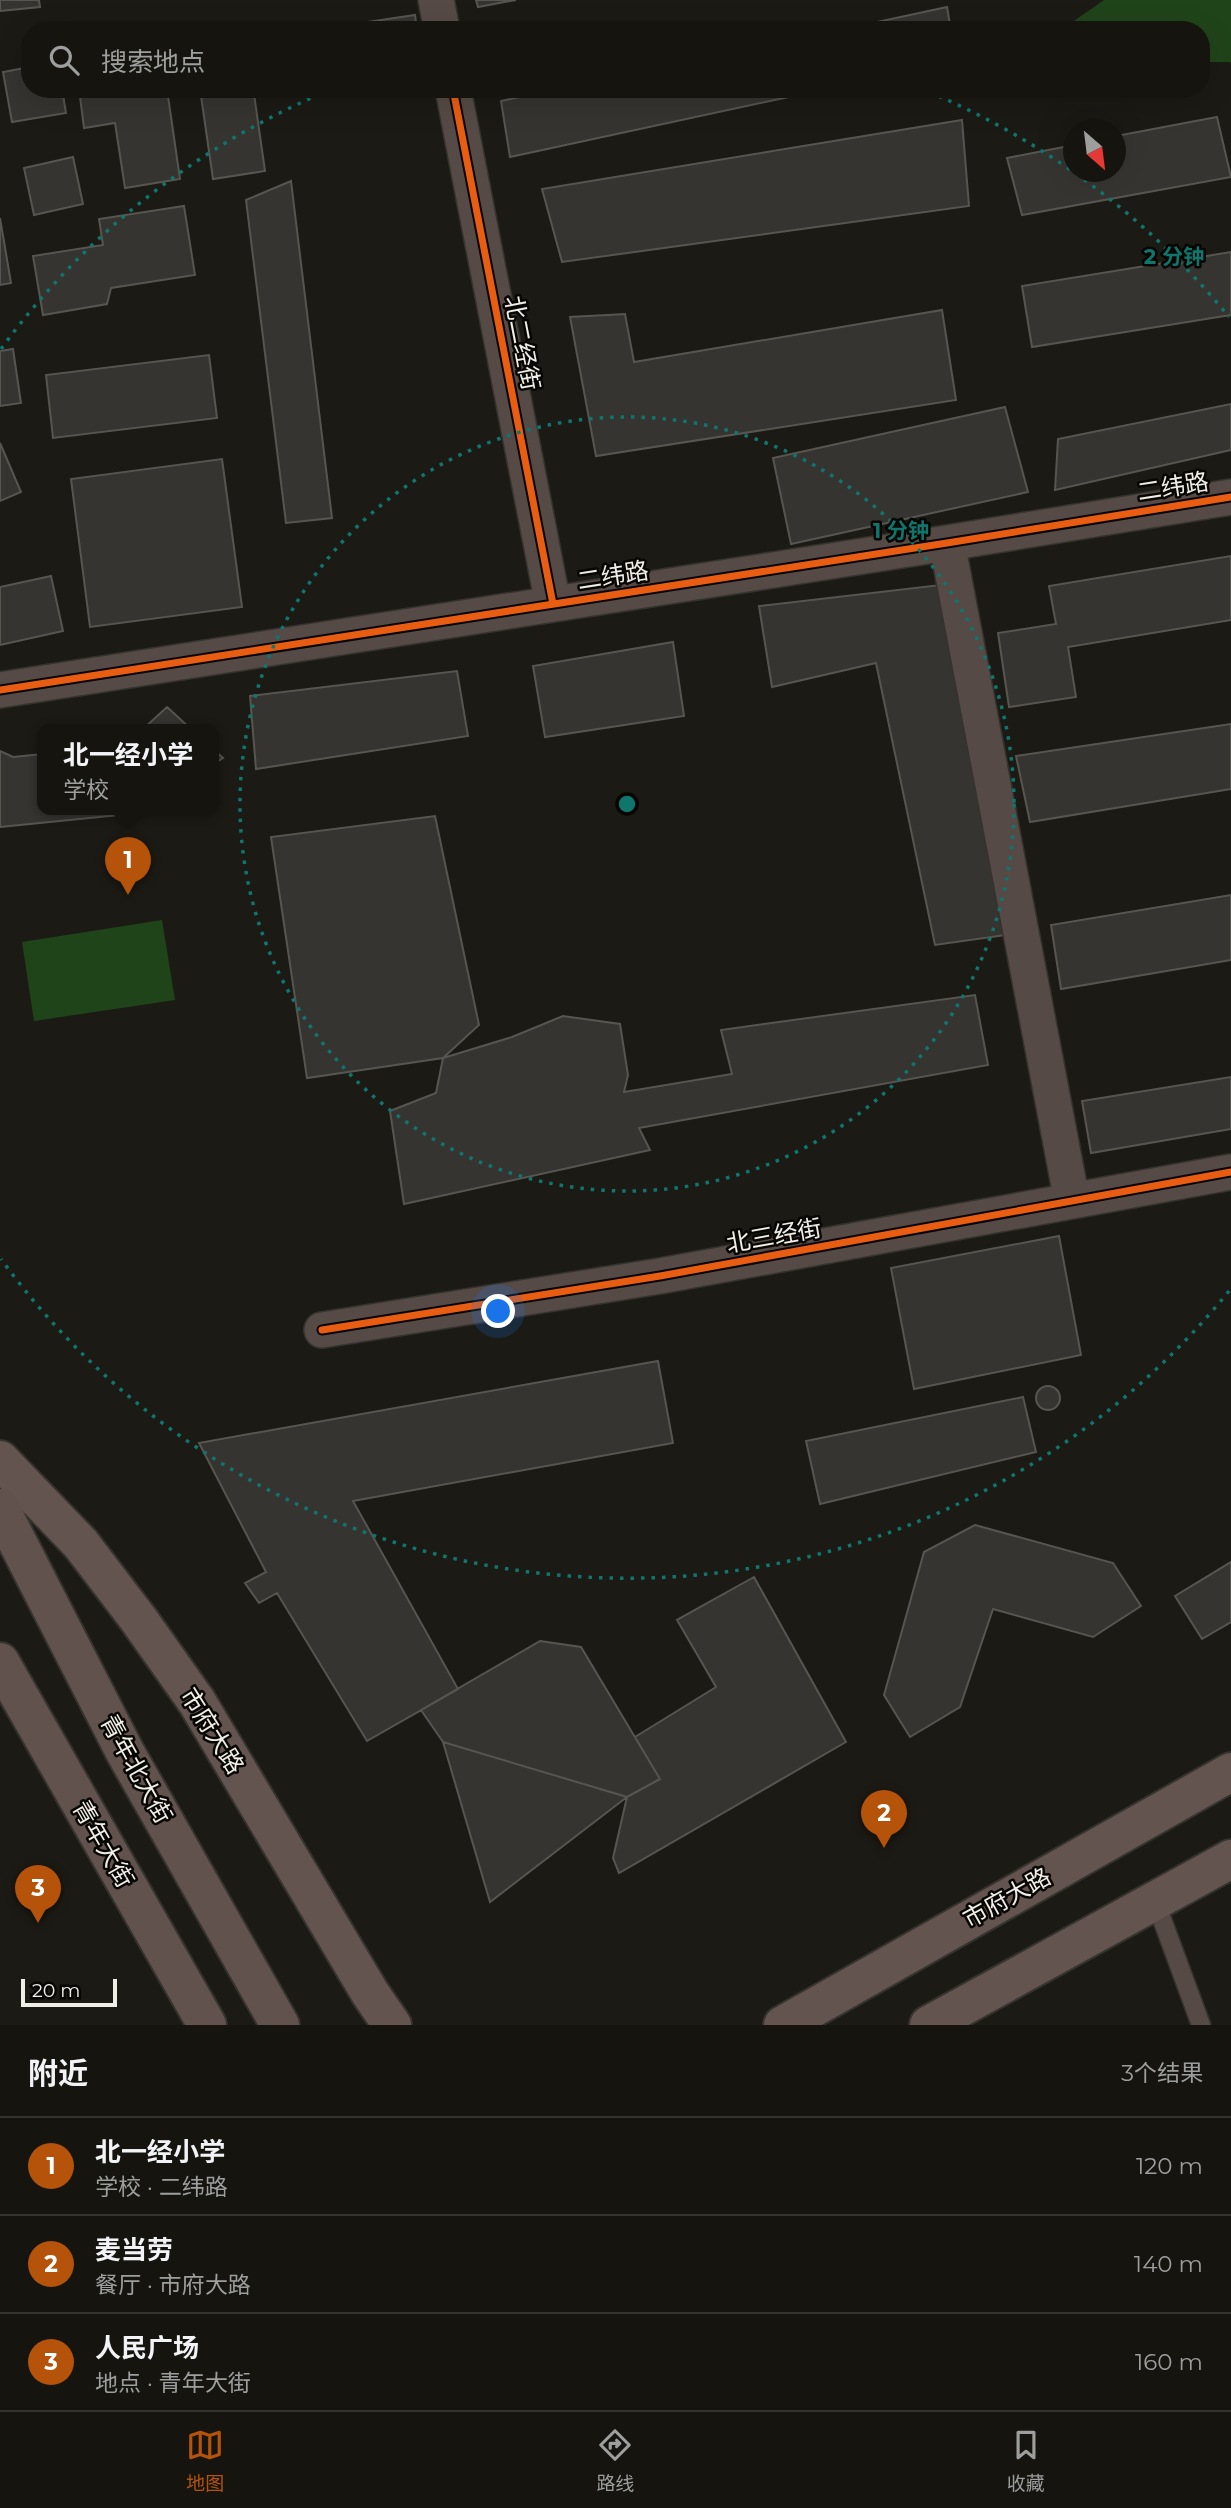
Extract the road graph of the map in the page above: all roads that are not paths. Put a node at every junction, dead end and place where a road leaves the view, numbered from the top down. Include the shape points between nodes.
1 (436, 0) edge
2 (440, 21) edge
3 (455, 98) edge
4 (1231, 496) edge
5 (947, 543) junction
6 (553, 604) junction
7 (0, 690) edge
8 (1231, 1172) edge
9 (1072, 1201) junction
10 (322, 1330) dead end
11 (0, 1460) edge
12 (0, 1508) edge
13 (0, 1662) edge
14 (1231, 1772) edge
15 (1231, 1859) edge
16 (1156, 1903) junction
17 (207, 2025) edge
18 (280, 2025) edge
19 (392, 2025) edge
20 (783, 2025) edge
21 (929, 2025) edge
22 (1201, 2025) edge

1 - 2 street
3 - 6 street, 北二经街
4 - 5 street, 二纬路
5 - 6 street, 二纬路
5 - 9 street
6 - 7 street, 二纬路
8 - 9 street, 北三经街
9 - 10 street, 北三经街 via 660,1276
11 - 19 main road, 市府大路 via 81,1545 197,1702
12 - 18 main road, 青年北大街 via 125,1752
13 - 17 main road, 青年大街
14 - 20 main road, 市府大路
15 - 16 main road
16 - 21 main road
16 - 22 lane

